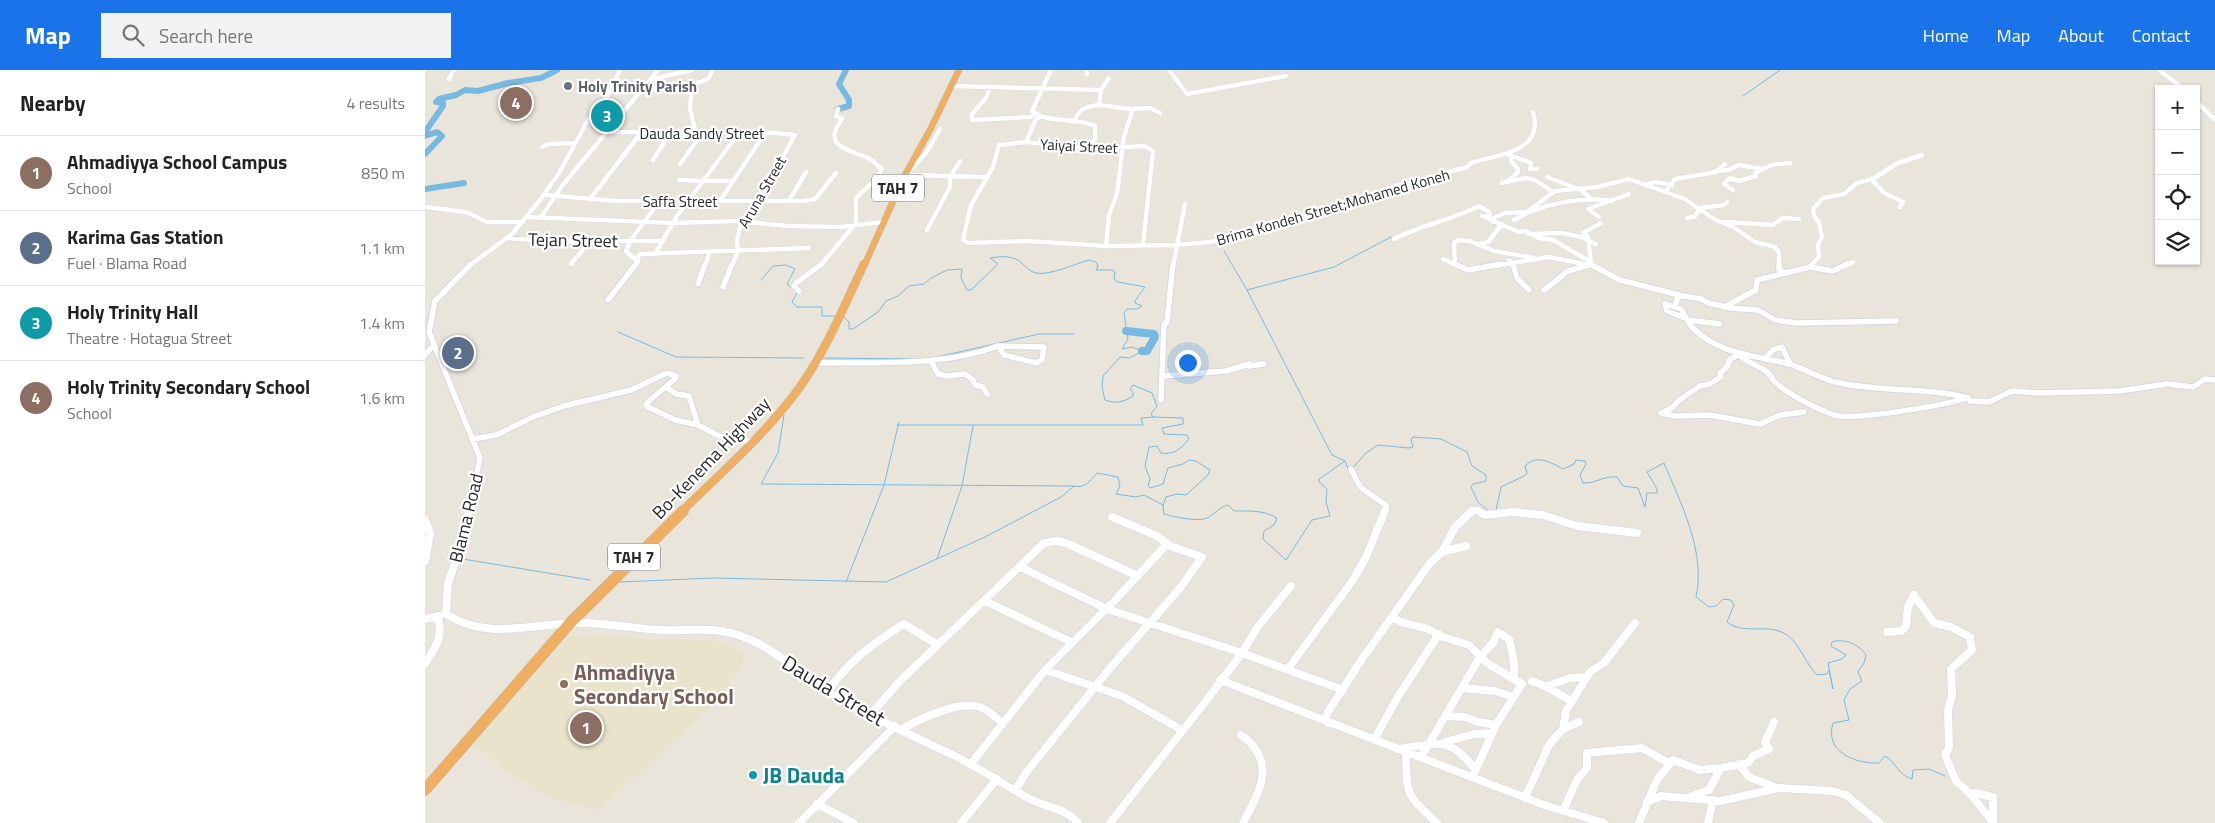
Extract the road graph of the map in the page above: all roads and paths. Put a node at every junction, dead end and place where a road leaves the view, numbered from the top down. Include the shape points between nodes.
1 (454, 70) edge
2 (620, 70) edge
3 (658, 70) edge
4 (692, 70) edge
5 (712, 70) edge
6 (959, 70) edge
7 (1051, 70) edge
8 (1169, 70) edge
9 (2159, 70) edge
10 (1286, 76) dead end
11 (652, 78) junction
12 (1109, 78) dead end
13 (449, 79) dead end
14 (692, 84) junction
15 (2179, 85) edge
16 (951, 86) junction
17 (991, 86) junction
18 (1043, 89) junction
19 (1101, 90) junction
20 (640, 92) junction
21 (1099, 105) junction
22 (2200, 105) edge
23 (1133, 109) junction
24 (838, 110) dead end
25 (1160, 112) dead end
26 (1533, 112) dead end
27 (1036, 117) junction
28 (2215, 120) edge
29 (1074, 121) junction
30 (940, 129) dead end
31 (608, 132) junction
32 (641, 133) junction
33 (670, 133) junction
34 (697, 133) junction
35 (765, 133) junction
36 (738, 134) junction
37 (795, 135) joint
38 (1026, 142) junction
39 (575, 143) junction
40 (999, 145) joint
41 (542, 147) dead end
42 (1087, 148) junction
43 (1121, 149) junction
44 (1505, 154) junction
45 (1922, 155) dead end
46 (1511, 157) junction
47 (653, 160) dead end
48 (959, 161) dead end
49 (1790, 163) dead end
50 (680, 164) dead end
51 (1725, 164) dead end
52 (1537, 169) dead end
53 (1763, 169) junction
54 (1718, 171) junction
55 (805, 172) dead end
56 (836, 173) dead end
57 (907, 176) junction
58 (950, 177) junction
59 (988, 177) junction
60 (1547, 177) dead end
61 (1871, 179) junction
62 (679, 180) dead end
63 (732, 180) junction
64 (703, 181) junction
65 (1644, 185) junction
66 (1672, 185) junction
67 (1577, 190) junction
68 (1733, 190) dead end
69 (1552, 192) junction
70 (1665, 192) junction
71 (1629, 194) dead end
72 (545, 195) junction
73 (556, 195) junction
74 (1590, 198) junction
75 (590, 199) junction
76 (688, 201) junction
77 (720, 201) junction
78 (755, 201) junction
79 (789, 201) junction
80 (1612, 201) junction
81 (659, 202) junction
82 (1727, 202) dead end
83 (1185, 204) dead end
84 (425, 207) edge
85 (1900, 208) dead end
86 (1699, 209) junction
87 (1527, 212) junction
88 (527, 217) junction
89 (541, 217) junction
90 (1489, 217) junction
91 (1599, 217) dead end
92 (1687, 218) dead end
93 (1799, 219) dead end
94 (1515, 220) dead end
95 (645, 221) junction
96 (523, 222) junction
97 (741, 222) junction
98 (883, 222) junction
99 (1724, 222) junction
100 (672, 223) junction
101 (1601, 223) dead end
102 (1501, 224) junction
103 (855, 225) junction
104 (927, 230) dead end
105 (1583, 232) junction
106 (1528, 234) junction
107 (1565, 234) junction
108 (507, 238) junction
109 (1394, 239) dead end
110 (591, 240) junction
111 (630, 241) junction
112 (661, 241) junction
113 (1588, 242) junction
114 (1596, 244) dead end
115 (1143, 245) junction
116 (1175, 245) junction
117 (1477, 245) junction
118 (1106, 246) junction
119 (809, 248) dead end
120 (738, 251) junction
121 (710, 252) junction
122 (1504, 253) junction
123 (655, 254) junction
124 (1538, 259) junction
125 (638, 262) junction
126 (1510, 262) junction
127 (1853, 262) dead end
128 (571, 264) dead end
129 (1592, 264) junction
130 (1811, 267) junction
131 (1787, 273) junction
132 (698, 284) dead end
133 (723, 287) dead end
134 (1529, 290) dead end
135 (1545, 290) dead end
136 (799, 291) dead end
137 (1683, 296) junction
138 (608, 300) dead end
139 (1675, 306) junction
140 (1726, 306) junction
141 (1686, 319) junction
142 (1896, 321) dead end
143 (1720, 324) dead end
144 (427, 333) edge
145 (434, 345) junction
146 (998, 346) junction
147 (425, 355) edge
148 (1739, 355) junction
149 (1765, 359) junction
150 (931, 361) junction
151 (815, 363) junction
152 (1264, 364) dead end
153 (1790, 364) junction
154 (1163, 376) junction
155 (2215, 380) edge
156 (666, 387) junction
157 (987, 394) dead end
158 (1161, 400) dead end
159 (1970, 401) dead end
160 (1804, 412) dead end
161 (698, 425) junction
162 (473, 439) junction
163 (754, 442) junction
164 (1351, 469) dead end
165 (1113, 517) dead end
166 (425, 520) edge
167 (1637, 533) dead end
168 (1167, 544) junction
169 (1466, 546) dead end
170 (1442, 552) junction
171 (425, 561) edge
172 (1020, 567) junction
173 (1137, 576) junction
174 (1291, 586) dead end
175 (985, 601) junction
176 (1107, 609) junction
177 (446, 614) junction
178 (437, 616) junction
179 (1392, 617) junction
180 (425, 619) edge
181 (570, 623) junction
182 (1635, 623) dead end
183 (1149, 624) junction
184 (1887, 632) dead end
185 (1439, 634) junction
186 (1071, 642) junction
187 (938, 645) junction
188 (1242, 653) junction
189 (1480, 657) junction
190 (425, 664) edge
191 (1288, 669) junction
192 (1045, 670) junction
193 (1587, 677) junction
194 (1513, 678) junction
195 (1220, 680) junction
196 (1532, 681) dead end
197 (1095, 686) junction
198 (1548, 686) junction
199 (1462, 688) junction
200 (1343, 690) junction
201 (829, 692) junction
202 (1513, 697) junction
203 (1572, 701) junction
204 (871, 714) junction
205 (1445, 716) junction
206 (1579, 722) dead end
207 (1774, 722) dead end
208 (1001, 723) junction
209 (1328, 723) junction
210 (1496, 725) junction
211 (898, 728) junction
212 (1563, 729) junction
213 (1182, 730) junction
214 (1492, 733) junction
215 (1241, 735) dead end
216 (1374, 740) junction
217 (1445, 742) junction
218 (1429, 744) junction
219 (1397, 749) junction
220 (1406, 752) junction
221 (1421, 757) junction
222 (1669, 763) junction
223 (971, 764) junction
224 (1739, 764) junction
225 (1721, 768) junction
226 (1474, 772) junction
227 (997, 779) junction
228 (1779, 788) junction
229 (425, 790) edge
230 (1016, 790) junction
231 (1970, 794) junction
232 (1525, 798) junction
233 (1686, 798) junction
234 (1713, 800) junction
235 (1647, 802) junction
236 (817, 804) junction
237 (1563, 811) junction
238 (1575, 819) edge
239 (1993, 822) edge
240 (799, 823) edge
241 (854, 823) edge
242 (961, 823) edge
243 (1078, 823) edge
244 (1110, 823) edge
245 (1243, 823) edge
246 (1437, 823) edge
247 (1604, 823) edge
248 (1639, 823) edge
249 (1708, 823) edge
250 (1880, 823) edge

1 - 13 street
2 - 39 street via 607,97
3 - 11 street
4 - 11 street
5 - 14 street via 706,80
6 - 16 highway, Bo-Kenema Highway / TAH 7
7 - 18 street
8 - 10 street via 1187,94
9 - 15 street
11 - 20 street
12 - 19 street
14 - 20 street
14 - 34 street via 689,95 692,127
16 - 17 street
16 - 57 highway, Bo-Kenema Highway / TAH 7
17 - 18 street
17 - 27 street via 971,119
18 - 19 street
18 - 27 street via 1032,111
19 - 21 street
20 - 31 street
21 - 23 street
21 - 29 street via 1083,108
22 - 28 street
23 - 25 street via 1150,108
23 - 43 street
24 - 103 street via 836,116 842,119 835,130 835,138 843,149 868,158 882,169 873,184 856,198 859,206
26 - 44 street, Brima Kondeh Street;Mohamed Koneh via 1536,127 1527,144
27 - 29 street
27 - 38 street
29 - 42 street via 1085,121 1097,130 1093,143
30 - 57 street via 930,151
31 - 32 street, Dauda Sandy Street
31 - 73 street
32 - 33 street, Dauda Sandy Street
32 - 75 street
33 - 34 street, Dauda Sandy Street
33 - 47 street
34 - 36 street, Dauda Sandy Street
34 - 50 street via 698,139
35 - 36 street, Dauda Sandy Street
35 - 37 street, Dauda Sandy Street
35 - 63 street
36 - 64 street
37 - 78 street, Aruna Street
38 - 40 street, Yaiyai Street
38 - 42 street, Yaiyai Street
39 - 41 street
39 - 72 street
40 - 59 street, Brima Kondeh Street;Mohamed Koneh
42 - 43 street, Yaiyai Street
43 - 115 street, Yaiyai Street via 1144,146 1153,151
43 - 118 street via 1117,194 1109,215
44 - 46 street
44 - 116 street, Brima Kondeh Street;Mohamed Koneh via 1471,163 1429,181 1399,185 1292,221 1210,242
45 - 61 street via 1896,164
46 - 52 street via 1531,164 1530,169
46 - 69 street via 1518,172 1504,183 1527,177 1537,180
48 - 58 street
49 - 53 street
51 - 54 street
53 - 54 street via 1738,165
53 - 68 street via 1752,178 1739,181 1730,178 1724,184
54 - 66 street via 1675,179
55 - 79 street
56 - 79 street, Saffa Street via 815,199
57 - 58 street
57 - 98 highway, Bo-Kenema Highway / TAH 7
58 - 59 street
58 - 104 street via 950,187
59 - 118 street, Brima Kondeh Street;Mohamed Koneh via 971,205 964,232 965,242 1027,240
60 - 67 street
61 - 85 street via 1884,193 1903,202
61 - 130 street via 1857,183 1844,194 1823,198 1813,209 1822,237 1818,245 1819,257
62 - 64 street
63 - 64 street
63 - 77 street
64 - 76 street
65 - 66 street via 1655,182
65 - 67 street via 1629,179
65 - 70 street
66 - 70 street
67 - 69 street
67 - 74 street
69 - 87 street
70 - 86 street via 1685,199
71 - 80 street
72 - 73 street, Saffa Street
72 - 88 street
73 - 75 street, Saffa Street
73 - 89 street
74 - 80 street
74 - 87 street
75 - 81 street, Saffa Street
76 - 77 street, Saffa Street
76 - 81 street, Saffa Street
76 - 100 street
77 - 78 street, Saffa Street
78 - 79 street, Saffa Street
78 - 97 street, Aruna Street
80 - 91 street via 1588,209
81 - 95 street
82 - 86 street
83 - 116 street
84 - 96 street via 468,213 487,222
86 - 92 street via 1693,217
86 - 99 street
87 - 90 street
87 - 94 street
88 - 89 street
88 - 96 street
89 - 95 street
90 - 102 street
90 - 109 street via 1486,208 1479,206
93 - 99 street via 1782,218 1773,226 1765,222
95 - 100 street
95 - 111 street
96 - 108 street
97 - 100 street
97 - 103 street via 788,226
97 - 120 street, Aruna Street
98 - 103 street
98 - 151 highway, Bo-Kenema Highway / TAH 7
99 - 131 street via 1755,242 1775,247 1779,253 1779,270
100 - 112 street
101 - 105 street
102 - 106 street
102 - 117 street via 1488,242
103 - 136 street via 848,231 844,242 818,268 798,281 794,286
105 - 107 street
105 - 113 street
106 - 107 street via 1538,231
106 - 129 street via 1553,240
107 - 113 street
108 - 110 street, Tejan Street
108 - 144 street, Blama Road via 476,259 435,301
110 - 111 street, Tejan Street
110 - 128 street
111 - 112 street
111 - 125 street, Tejan Street via 626,251
112 - 123 street
113 - 114 street
113 - 129 street
115 - 116 street, Brima Kondeh Street;Mohamed Koneh
115 - 118 street, Brima Kondeh Street;Mohamed Koneh
116 - 154 street via 1167,322 1164,325
117 - 122 street
117 - 126 street via 1470,241 1455,242 1456,266 1468,270
119 - 120 street, Tejan Street
120 - 121 street, Tejan Street
120 - 133 street, Aruna Street
121 - 123 street, Tejan Street
121 - 132 street
122 - 124 street
122 - 126 street
123 - 125 street, Tejan Street via 641,254
124 - 126 street
124 - 129 street via 1549,257
125 - 138 street
126 - 134 street via 1517,278
127 - 130 street via 1833,271
129 - 135 street via 1568,271
129 - 137 street via 1620,280
130 - 131 street
131 - 140 street via 1757,280 1756,290 1751,295
137 - 139 street via 1678,297
137 - 140 street
139 - 141 street via 1681,309
139 - 141 street via 1665,304 1667,311
140 - 142 street via 1758,310 1775,320 1796,324
141 - 143 street
141 - 148 street via 1714,345
144 - 145 street, Blama Road
145 - 147 street
145 - 162 street, Blama Road
146 - 146 street via 1004,355 1036,363 1042,360 1044,352 1044,347
146 - 150 street via 974,355
148 - 149 street
148 - 153 street via 1767,372 1775,382 1797,397 1836,416 1949,404 1967,398 1839,383
148 - 160 street via 1730,359 1720,373 1721,377 1700,386 1697,391 1675,401 1672,408 1659,413 1678,417 1705,415 1760,424 1776,416
149 - 153 street
149 - 153 street via 1773,350 1782,347
150 - 151 street
150 - 157 street via 938,374 965,374
151 - 163 highway, Bo-Kenema Highway / TAH 7 via 795,394
152 - 154 street
154 - 158 street
155 - 159 street via 2205,379 2193,387 2167,384 2119,390 2012,391 1989,402
156 - 161 street via 679,396 689,396
156 - 161 street via 646,405 675,420
156 - 162 street via 676,376 663,374 645,386 587,400 534,417 496,435
161 - 163 street via 725,438
162 - 177 street, Blama Road via 480,458 462,543 446,594
163 - 181 highway, Bo-Kenema Highway / TAH 7
164 - 191 street via 1360,487 1387,506 1353,580
165 - 168 street via 1157,536
166 - 171 street via 430,533
167 - 170 street via 1577,526 1543,515 1512,512 1485,515 1475,508 1453,530
168 - 173 street
168 - 183 street via 1202,557
169 - 170 street
170 - 179 street via 1430,563
172 - 173 street via 1035,550 1053,541 1066,543
172 - 175 street
172 - 176 street
173 - 176 street
174 - 188 street via 1257,628
175 - 186 street
175 - 187 street
176 - 183 street
176 - 186 street
177 - 178 street
177 - 181 street via 458,623 484,629
178 - 180 street
178 - 190 street via 441,636
179 - 185 street
179 - 200 street
181 - 201 street, Dauda Street via 663,630 709,629 739,634 768,649
181 - 229 highway, Bo-Kenema Highway / TAH 7
182 - 193 street via 1605,663
183 - 188 street
183 - 197 street
184 - 231 street via 1902,631 1906,626 1908,607 1914,595 1934,623 1970,637 1972,650 1950,673 1949,748 1945,755 1956,781
185 - 189 street via 1469,645
185 - 216 street
186 - 192 street
187 - 201 street via 904,624 848,667 831,684
187 - 204 street
188 - 191 street
188 - 195 street
189 - 194 street
189 - 194 street via 1493,643 1497,632 1510,640 1516,670
189 - 199 street
191 - 200 street
192 - 197 street
192 - 208 street
193 - 198 street via 1567,678
193 - 203 street
194 - 202 street via 1522,684
195 - 209 street
195 - 213 street
196 - 198 street
197 - 213 street via 1141,704
197 - 230 street via 1025,774
198 - 203 street
199 - 202 street via 1495,691
199 - 205 street
200 - 209 street via 1328,712 1325,719
201 - 204 street, Dauda Street
202 - 210 street
203 - 212 street via 1566,711
204 - 211 street, Dauda Street
205 - 210 street
205 - 218 street
206 - 212 street
207 - 224 street via 1765,742 1769,749 1753,756 1748,763
208 - 211 street via 991,712 976,706 931,715
208 - 223 street
209 - 216 street
210 - 214 street
211 - 223 street, Dauda Street
211 - 236 street
212 - 232 street via 1549,745
213 - 244 street
214 - 217 street via 1477,732
214 - 226 street
215 - 245 street via 1255,745 1262,754 1263,762 1260,788
216 - 219 street
217 - 218 street
217 - 226 street via 1458,749
218 - 219 street
218 - 221 street
219 - 220 street
220 - 221 street
220 - 246 street via 1407,788 1412,799
221 - 226 street
222 - 225 street via 1673,760 1700,770
222 - 235 street
222 - 237 street via 1642,748 1628,752 1587,753 1587,768 1577,780
223 - 227 street, Dauda Street
224 - 225 street
224 - 228 street via 1749,777
225 - 233 street via 1709,790
226 - 232 street
227 - 230 street, Dauda Street
227 - 242 street
228 - 234 street via 1732,800
228 - 250 street via 1832,791 1846,795
230 - 243 street, Dauda Street via 1032,800 1068,812
231 - 239 street
231 - 239 street via 1976,792 1993,797
232 - 237 street
233 - 234 street
233 - 235 street via 1661,796
234 - 249 street
235 - 248 street
236 - 240 street
236 - 241 street
237 - 238 street
238 - 247 street via 1585,816

